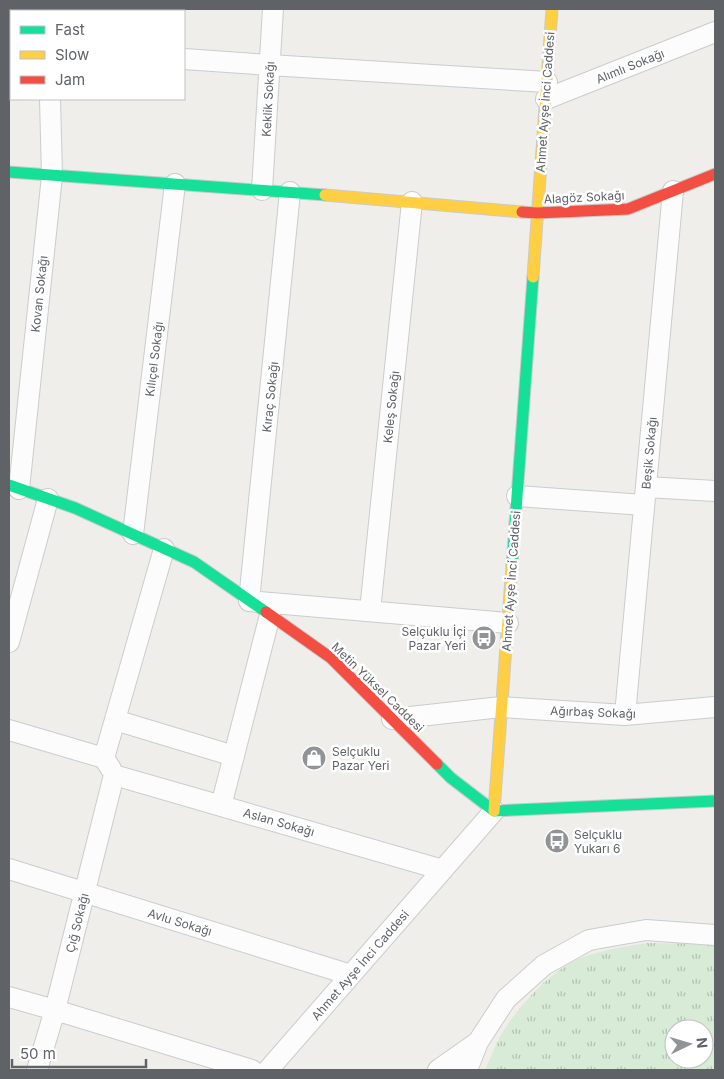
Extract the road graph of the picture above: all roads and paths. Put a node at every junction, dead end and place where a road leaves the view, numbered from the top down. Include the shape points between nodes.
1 (273, 9) edge
2 (552, 9) edge
3 (715, 32) edge
4 (185, 59) edge
5 (270, 65) junction
6 (546, 90) junction
7 (50, 100) edge
8 (9, 172) edge
9 (715, 174) edge
10 (52, 176) junction
11 (175, 184) junction
12 (262, 190) junction
13 (673, 191) junction
14 (290, 192) junction
15 (412, 202) junction
16 (537, 213) junction
17 (14, 487) edge
18 (715, 491) edge
19 (517, 496) junction
20 (645, 496) junction
21 (48, 499) junction
22 (133, 534) junction
23 (164, 548) junction
24 (249, 601) junction
25 (370, 611) junction
26 (270, 616) junction
27 (508, 623) junction
28 (9, 642) edge
29 (501, 707) junction
30 (715, 707) edge
31 (625, 715) junction
32 (392, 719) junction
33 (115, 720) junction
34 (9, 730) edge
35 (234, 756) junction
36 (109, 767) junction
37 (715, 801) edge
38 (222, 806) junction
39 (494, 811) junction
40 (9, 869) edge
41 (443, 870) junction
42 (85, 892) junction
43 (715, 936) edge
44 (351, 975) junction
45 (9, 997) edge
46 (55, 1010) junction
47 (478, 1042) junction
48 (37, 1070) edge
49 (252, 1070) edge
50 (268, 1070) edge
51 (438, 1070) edge
52 (467, 1070) edge

1 - 5 street, Keklik Sokağı
2 - 6 street, Ahmet Ayşe İnci Caddesi
3 - 6 street, Alımlı Sokağı
4 - 5 street
5 - 6 street
5 - 12 street, Keklik Sokağı
6 - 16 street, Ahmet Ayşe İnci Caddesi
7 - 10 street, Kovan Sokağı
8 - 10 street, Alagöz Sokağı
9 - 13 street, Alagöz Sokağı
10 - 11 street, Alagöz Sokağı
10 - 17 street, Kovan Sokağı
11 - 12 street, Alagöz Sokağı
11 - 22 street, Kılıçel Sokağı
12 - 14 street, Alagöz Sokağı
13 - 16 street, Alagöz Sokağı via 628,209
13 - 20 street, Beşik Sokağı
14 - 15 street, Alagöz Sokağı
14 - 24 street, Kıraç Sokağı
15 - 16 street, Alagöz Sokağı
15 - 25 street, Keleş Sokağı
16 - 19 street, Ahmet Ayşe İnci Caddesi
17 - 21 street, Metin Yüksel Caddesi
18 - 20 street
19 - 20 street
19 - 27 street, Ahmet Ayşe İnci Caddesi
20 - 31 street, Beşik Sokağı
21 - 22 street, Metin Yüksel Caddesi
21 - 28 street
22 - 23 street, Metin Yüksel Caddesi
23 - 24 street, Metin Yüksel Caddesi via 194,562
23 - 33 street, Çığ Sokağı
24 - 25 street
24 - 26 street, Metin Yüksel Caddesi
25 - 27 street
26 - 32 street, Metin Yüksel Caddesi via 332,658
26 - 35 street
27 - 29 street, Ahmet Ayşe İnci Caddesi
29 - 31 street, Ağırbaş Sokağı
29 - 32 street, Ağırbaş Sokağı
29 - 39 street, Ahmet Ayşe İnci Caddesi
30 - 31 street, Ağırbaş Sokağı
32 - 39 street, Metin Yüksel Caddesi via 451,778
33 - 35 street
33 - 36 street, Çığ Sokağı
34 - 36 street, Aslan Sokağı
35 - 38 street
36 - 38 street, Aslan Sokağı
36 - 42 street, Çığ Sokağı
37 - 39 street
38 - 41 street, Aslan Sokağı
39 - 41 street, Ahmet Ayşe İnci Caddesi
40 - 42 street, Avlu Sokağı
41 - 44 street, Ahmet Ayşe İnci Caddesi
42 - 44 street, Avlu Sokağı
42 - 46 street, Çığ Sokağı
43 - 47 street via 646,930 589,940 544,965 506,999
44 - 50 street, Ahmet Ayşe İnci Caddesi
45 - 46 street
46 - 48 street, Çığ Sokağı
46 - 49 street
47 - 51 street
47 - 52 street

